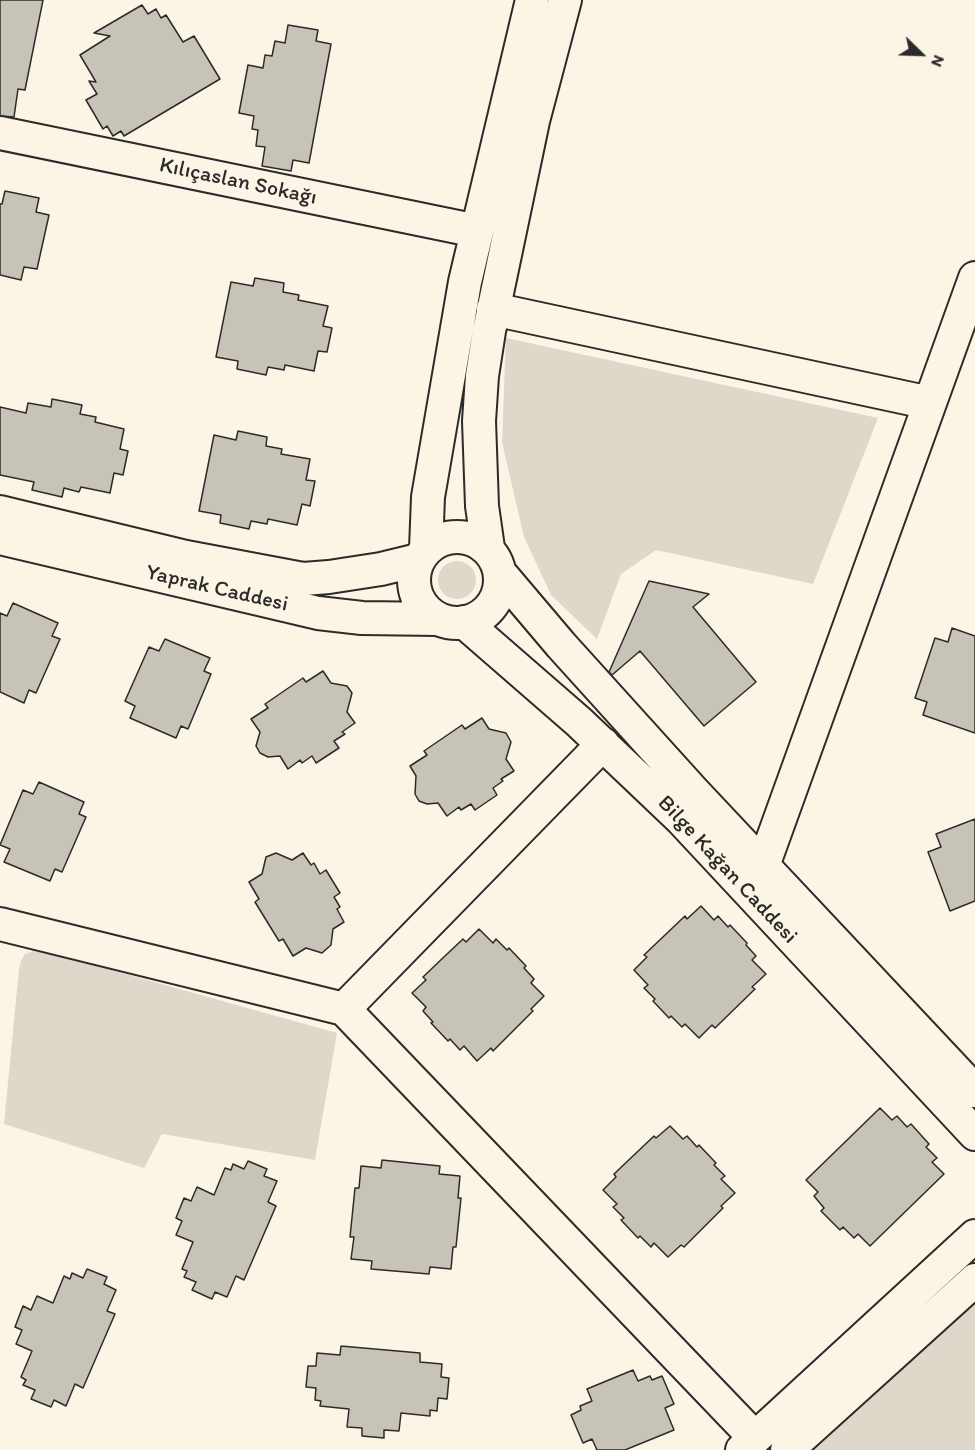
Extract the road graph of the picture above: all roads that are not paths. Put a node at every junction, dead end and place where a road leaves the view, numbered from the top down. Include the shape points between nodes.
1 (532, 0) edge
2 (566, 0) edge
3 (0, 133) edge
4 (477, 231) junction
5 (975, 279) edge
6 (493, 309) junction
7 (930, 403) junction
8 (0, 512) edge
9 (0, 538) edge
10 (422, 554) junction
11 (494, 560) junction
12 (451, 621) junction
13 (603, 744) junction
14 (763, 866) junction
15 (1, 931) edge
16 (344, 1009) junction
17 (975, 1091) edge
18 (975, 1134) edge
19 (975, 1236) edge
20 (975, 1280) edge
21 (749, 1444) edge
22 (787, 1450) edge

1 - 4 street
2 - 6 street via 533,121
3 - 4 street, Kılıçaslan Sokağı
4 - 10 street via 428,497
5 - 7 street
6 - 7 street
6 - 11 street via 479,422 482,506
7 - 14 street
8 - 10 street, Yaprak Caddesi via 186,557 303,579 381,569
9 - 12 street, Yaprak Caddesi via 318,613
10 - 11 street via 444,539 464,536 477,540
10 - 12 street via 414,573 418,600 427,611
11 - 12 street via 500,586 496,599 477,618
11 - 14 street, Bilge Kağan Caddesi via 561,645
12 - 13 street, Bilge Kağan Caddesi
13 - 16 street
13 - 18 street, Bilge Kağan Caddesi via 682,820
14 - 17 street, Bilge Kağan Caddesi
15 - 16 street
16 - 21 street
19 - 21 street
20 - 22 street

